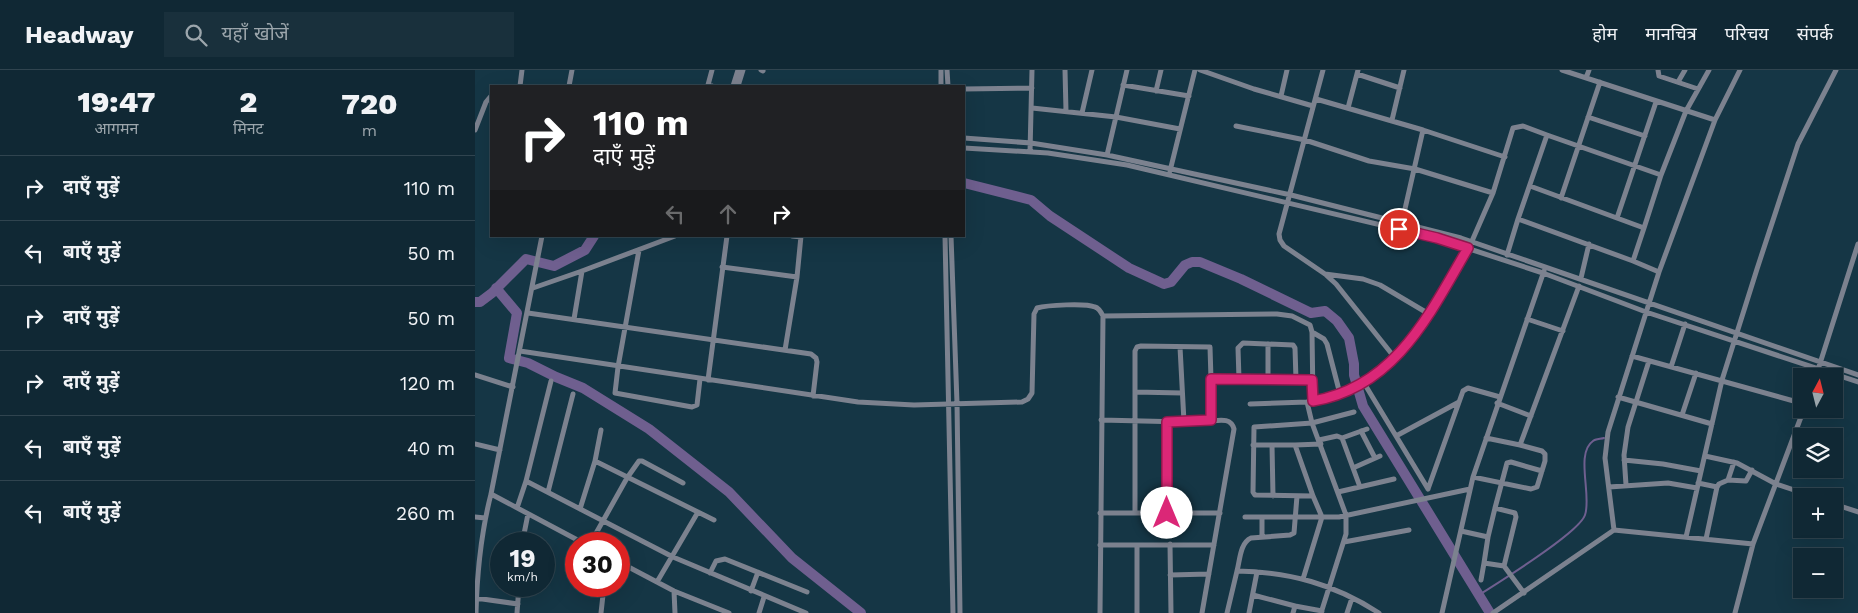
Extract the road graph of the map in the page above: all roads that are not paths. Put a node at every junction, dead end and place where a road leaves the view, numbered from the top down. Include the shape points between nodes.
1 (522, 70) edge
2 (571, 70) edge
3 (712, 70) edge
4 (738, 70) edge
5 (743, 70) edge
6 (941, 70) edge
7 (947, 70) edge
8 (1032, 70) edge
9 (1065, 70) edge
10 (1093, 70) edge
11 (1127, 70) edge
12 (1161, 70) edge
13 (1195, 70) edge
14 (1200, 70) edge
15 (1287, 70) edge
16 (1323, 70) edge
17 (1404, 70) edge
18 (1589, 70) edge
19 (1658, 70) edge
20 (1685, 70) edge
21 (1709, 70) edge
22 (1740, 70) edge
23 (1837, 70) edge
24 (1566, 71) edge
25 (1358, 72) edge
26 (1586, 78) junction
27 (1600, 82) junction
28 (1678, 82) junction
29 (521, 84) edge
30 (569, 85) edge
31 (708, 85) edge
32 (733, 85) edge
33 (738, 85) edge
34 (941, 85) edge
35 (948, 85) edge
36 (1123, 85) junction
37 (1032, 88) junction
38 (1400, 88) junction
39 (965, 89) edge
40 (1698, 89) junction
41 (1156, 91) junction
42 (1189, 96) junction
43 (1281, 96) junction
44 (490, 97) edge
45 (1316, 99) junction
46 (1656, 102) junction
47 (1313, 106) junction
48 (1032, 108) junction
49 (1349, 108) junction
50 (1066, 111) junction
51 (1686, 111) junction
52 (1083, 113) junction
53 (1116, 117) junction
54 (1589, 117) junction
55 (1392, 120) junction
56 (1715, 120) junction
57 (1236, 126) dead end
58 (1180, 129) junction
59 (475, 130) edge
60 (1423, 130) junction
61 (1547, 135) junction
62 (1645, 136) junction
63 (965, 138) edge
64 (1305, 140) junction
65 (1031, 143) junction
66 (1579, 146) junction
67 (965, 148) edge
68 (1030, 152) junction
69 (1107, 155) junction
70 (1505, 157) junction
71 (1635, 165) junction
72 (1415, 169) junction
73 (1170, 172) junction
74 (1661, 176) junction
75 (1530, 186) junction
76 (1493, 193) junction
77 (1291, 196) junction
78 (1561, 198) junction
79 (1288, 202) junction
80 (1617, 218) junction
81 (1518, 219) junction
82 (1402, 222) junction
83 (1644, 228) junction
84 (542, 237) edge
85 (672, 237) edge
86 (727, 237) edge
87 (801, 237) edge
88 (945, 237) edge
89 (951, 237) edge
90 (1472, 241) junction
91 (1589, 244) junction
92 (1858, 244) edge
93 (1468, 248) junction
94 (639, 250) junction
95 (1508, 253) junction
96 (1505, 260) junction
97 (1633, 261) junction
98 (1546, 266) junction
99 (722, 267) junction
100 (582, 271) junction
101 (1659, 272) junction
102 (1543, 273) junction
103 (1325, 274) junction
104 (797, 277) junction
105 (1581, 278) junction
106 (1579, 286) junction
107 (533, 288) junction
108 (1649, 302) junction
109 (1645, 312) junction
110 (528, 313) junction
111 (1429, 314) junction
112 (1103, 316) junction
113 (574, 319) junction
114 (1527, 319) junction
115 (1685, 324) junction
116 (625, 326) junction
117 (1563, 331) junction
118 (1312, 332) junction
119 (1738, 333) junction
120 (713, 339) junction
121 (1735, 341) junction
122 (1269, 344) junction
123 (1180, 347) junction
124 (785, 350) junction
125 (520, 351) junction
126 (1632, 356) junction
127 (1395, 358) junction
128 (1649, 360) junction
129 (1819, 365) junction
130 (1671, 366) junction
131 (618, 367) junction
132 (1818, 368) edge
133 (1696, 373) junction
134 (475, 375) edge
135 (1858, 375) edge
136 (700, 379) junction
137 (1211, 379) junction
138 (1239, 379) junction
139 (1268, 379) junction
140 (708, 380) junction
141 (1296, 380) junction
142 (1312, 380) junction
143 (1722, 380) junction
144 (551, 381) dead end
145 (1858, 382) edge
146 (1362, 384) junction
147 (513, 386) junction
148 (1135, 392) junction
149 (1182, 393) junction
150 (1342, 393) junction
151 (573, 394) dead end
152 (813, 396) junction
153 (1499, 397) junction
154 (1618, 397) junction
155 (1313, 401) junction
156 (1793, 401) edge
157 (1307, 402) junction
158 (1459, 402) junction
159 (1635, 402) junction
160 (950, 403) junction
161 (957, 403) junction
162 (1497, 403) junction
163 (1250, 404) dead end
164 (1354, 412) dead end
165 (1682, 415) junction
166 (1531, 416) junction
167 (1802, 418) edge
168 (1101, 420) junction
169 (1211, 420) junction
170 (1136, 421) junction
171 (1167, 422) junction
172 (1184, 422) junction
173 (1312, 423) junction
174 (1712, 424) junction
175 (1367, 429) dead end
176 (601, 430) dead end
177 (1361, 431) junction
178 (1397, 436) junction
179 (1342, 438) junction
180 (1486, 438) junction
181 (1320, 442) junction
182 (475, 444) edge
183 (1253, 444) junction
184 (1272, 445) junction
185 (1295, 445) junction
186 (1520, 445) junction
187 (500, 450) junction
188 (1705, 456) junction
189 (1624, 460) junction
190 (595, 461) junction
191 (1733, 462) junction
192 (1353, 468) junction
193 (1542, 470) junction
194 (1751, 470) junction
195 (1701, 471) junction
196 (1473, 477) junction
197 (627, 478) junction
198 (1394, 479) dead end
199 (1728, 480) junction
200 (526, 481) junction
201 (1501, 483) junction
202 (683, 484) dead end
203 (1777, 484) junction
204 (1626, 486) junction
205 (1698, 486) junction
206 (1360, 487) junction
207 (1609, 487) junction
208 (1717, 487) junction
209 (1428, 489) junction
210 (1470, 489) junction
211 (1793, 489) edge
212 (548, 492) junction
213 (1338, 492) junction
214 (491, 494) junction
215 (1273, 496) junction
216 (1297, 496) junction
217 (1313, 496) junction
218 (1433, 497) junction
219 (1843, 507) edge
220 (517, 508) junction
221 (1495, 508) junction
222 (580, 509) junction
223 (698, 512) junction
224 (1858, 512) edge
225 (1100, 513) junction
226 (1135, 513) junction
227 (1167, 513) junction
228 (1220, 513) junction
229 (528, 514) junction
230 (1346, 515) junction
231 (475, 517) edge
232 (1245, 517) dead end
233 (1262, 517) junction
234 (1295, 517) junction
235 (1321, 517) junction
236 (485, 518) junction
237 (714, 520) dead end
238 (603, 521) junction
239 (1409, 530) dead end
240 (1614, 530) junction
241 (1461, 531) junction
242 (524, 532) edge
243 (597, 532) edge
244 (565, 533) edge
245 (1488, 536) junction
246 (1262, 537) junction
247 (1686, 537) junction
248 (1706, 539) junction
249 (1344, 542) junction
250 (1170, 544) junction
251 (1214, 544) junction
252 (1753, 544) junction
253 (1100, 545) junction
254 (1137, 545) junction
255 (478, 552) edge
256 (673, 557) junction
257 (1484, 563) junction
258 (630, 568) edge
259 (1505, 568) junction
260 (1237, 571) junction
261 (758, 572) junction
262 (1257, 572) junction
263 (710, 573) junction
264 (1209, 574) junction
265 (1170, 575) junction
266 (476, 579) edge
267 (1303, 579) junction
268 (1481, 580) dead end
269 (657, 582) junction
270 (1331, 587) junction
271 (674, 591) junction
272 (751, 591) junction
273 (807, 592) dead end
274 (1524, 593) junction
275 (1253, 596) junction
276 (518, 597) edge
277 (603, 597) edge
278 (764, 597) junction
279 (475, 598) edge
280 (1352, 598) junction
281 (518, 604) junction
282 (1295, 606) junction
283 (1322, 612) edge
284 (1493, 612) edge
285 (476, 613) edge
286 (517, 613) edge
287 (601, 613) edge
288 (675, 613) edge
289 (729, 613) edge
290 (759, 613) edge
291 (806, 613) edge
292 (953, 613) edge
293 (961, 613) edge
294 (1099, 613) edge
295 (1137, 613) edge
296 (1171, 613) edge
297 (1202, 613) edge
298 (1227, 613) edge
299 (1249, 613) edge
300 (1293, 613) edge
301 (1347, 613) edge
302 (1379, 613) edge
303 (1442, 613) edge
304 (1735, 613) edge

1 - 29 street
2 - 30 street
3 - 31 street
4 - 32 street
5 - 33 street
6 - 34 street
7 - 35 street
8 - 37 street
9 - 50 street
10 - 52 street
11 - 36 street
12 - 41 street
13 - 42 street
14 - 43 street
15 - 43 street
16 - 45 street
17 - 38 street
18 - 26 street
19 - 28 street via 1659,76
20 - 28 street
21 - 40 street
22 - 56 street
23 - 119 street via 1798,144
24 - 26 street
25 - 38 street
25 - 49 street
26 - 27 street
27 - 46 street
27 - 54 street
28 - 40 street
36 - 41 street
36 - 53 street
37 - 39 street
37 - 48 street
38 - 55 street
40 - 51 street
41 - 42 street
42 - 58 street
43 - 47 street
44 - 59 street
45 - 47 street
45 - 49 street
46 - 51 street
46 - 62 street
47 - 64 street
48 - 50 street
48 - 65 street
49 - 55 street
50 - 52 street
51 - 56 street
51 - 74 street
52 - 53 street
53 - 58 street
53 - 69 street
54 - 62 street
54 - 66 street
55 - 60 street
56 - 101 street
57 - 64 street
58 - 73 street
60 - 70 street
60 - 72 street
61 - 66 street
61 - 70 street via 1517,126 1511,133
61 - 75 street
62 - 71 street
63 - 65 street
64 - 72 street via 1369,161
64 - 77 street
65 - 68 street
65 - 69 street
66 - 71 street
66 - 78 street
67 - 68 street
68 - 73 street
69 - 73 street
70 - 76 street
71 - 74 street
71 - 80 street
72 - 76 street
72 - 82 street
73 - 77 street
73 - 79 street
74 - 83 street
75 - 78 street
75 - 81 street
76 - 90 street
77 - 79 street
77 - 82 street
78 - 80 street
79 - 93 street
79 - 103 street via 1280,240
80 - 83 street
81 - 91 street
81 - 95 street
82 - 90 street
83 - 97 street
84 - 107 street
85 - 94 street
86 - 99 street
87 - 104 street
88 - 160 street
89 - 161 street
90 - 93 street
90 - 95 street
91 - 97 street
91 - 105 street
92 - 129 street
93 - 96 street
93 - 111 street
94 - 100 street
94 - 116 street
95 - 96 street
95 - 98 street
96 - 102 street
97 - 101 street
98 - 102 street
98 - 105 street
99 - 104 street
99 - 120 street
100 - 107 street
100 - 113 street
101 - 108 street
102 - 106 street
102 - 114 street
103 - 111 street via 1363,279 1380,285
103 - 127 street
104 - 124 street
105 - 108 street
106 - 109 street
106 - 117 street
107 - 110 street
108 - 109 street
108 - 119 street
109 - 115 street
109 - 126 street
110 - 113 street
110 - 125 street
111 - 127 street
112 - 118 street via 1277,314 1305,322
112 - 161 street via 1096,307 1088,305 1045,305 1037,308 1033,314 1032,393 1028,399 1022,402
112 - 168 street
113 - 116 street
114 - 117 street
114 - 153 street
115 - 121 street
115 - 130 street
116 - 120 street
116 - 131 street
117 - 166 street
118 - 142 street
118 - 150 street via 1327,344
119 - 121 street
119 - 129 street
120 - 124 street
120 - 140 street
121 - 129 street
121 - 143 street
122 - 138 street via 1239,345
122 - 139 street
122 - 141 street via 1293,345
123 - 137 street via 1210,347
123 - 148 street via 1137,347
123 - 149 street
124 - 152 street via 811,354 816,358
125 - 131 street
125 - 147 street
126 - 128 street
126 - 154 street
127 - 146 street
128 - 130 street
128 - 159 street
129 - 132 street
129 - 135 street
129 - 145 street
130 - 133 street
131 - 136 street
131 - 136 street via 617,395 692,407 697,405
133 - 143 street
133 - 165 street
134 - 147 street
136 - 140 street
137 - 138 street
137 - 169 street
138 - 139 street
139 - 141 street
140 - 152 street
141 - 142 street
142 - 155 street
143 - 156 street
143 - 174 street
144 - 200 street
146 - 150 street
146 - 178 street
147 - 187 street
148 - 149 street
148 - 170 street
149 - 172 street
150 - 155 street
151 - 212 street
152 - 160 street via 887,404
153 - 158 street via 1468,388 1463,391
153 - 162 street
154 - 159 street
154 - 207 street via 1605,458
155 - 157 street
157 - 163 street
157 - 173 street
158 - 178 street
158 - 209 street
159 - 165 street
159 - 189 street
160 - 161 street
160 - 292 street
161 - 293 street
162 - 166 street
162 - 180 street
164 - 173 street
165 - 174 street
166 - 186 street
167 - 203 street
168 - 170 street
168 - 225 street
169 - 172 street
169 - 228 street via 1229,421 1234,429
170 - 171 street
170 - 226 street
171 - 172 street
171 - 227 street
173 - 181 street
173 - 183 street via 1253,427
174 - 188 street
175 - 177 street
176 - 190 street
177 - 179 street
177 - 192 street via 1378,457
178 - 209 street
179 - 181 street via 1337,436
179 - 192 street
180 - 186 street
180 - 196 street
181 - 185 street
181 - 213 street
182 - 187 street
183 - 184 street
183 - 215 street via 1253,492 1258,496
184 - 185 street
184 - 215 street
185 - 217 street
186 - 193 street via 1545,454
187 - 214 street
188 - 191 street
188 - 195 street
189 - 195 street
189 - 204 street
190 - 197 street
190 - 222 street
191 - 194 street
191 - 199 street
192 - 206 street
193 - 201 street via 1539,486 1534,489
193 - 201 street via 1508,462
194 - 199 street via 1746,482
194 - 203 street
195 - 205 street
196 - 201 street
196 - 210 street
197 - 202 street via 642,461
197 - 223 street
197 - 238 street
198 - 206 street
199 - 208 street
200 - 212 street
200 - 220 street
201 - 221 street
203 - 211 street
203 - 252 street
204 - 205 street via 1668,483
204 - 207 street
205 - 208 street
205 - 247 street
206 - 213 street
207 - 240 street
208 - 248 street
209 - 218 street
210 - 218 street
210 - 241 street
212 - 222 street
213 - 230 street
214 - 220 street
214 - 236 street
215 - 216 street
216 - 217 street
216 - 234 street
217 - 235 street
218 - 230 street
219 - 224 street
220 - 229 street
221 - 245 street
221 - 259 street via 1515,513
222 - 238 street
223 - 237 street
223 - 256 street
225 - 226 street
225 - 253 street
226 - 227 street
227 - 228 street
228 - 251 street
229 - 242 street
229 - 244 street
230 - 235 street
230 - 249 street
231 - 236 street
232 - 233 street
233 - 234 street
233 - 246 street
234 - 235 street
234 - 246 street via 1294,532 1290,535
235 - 267 street
236 - 255 street
238 - 243 street
238 - 256 street
239 - 249 street
240 - 247 street
240 - 274 street
241 - 245 street
241 - 303 street
245 - 257 street
246 - 260 street via 1246,540
247 - 248 street
248 - 252 street
249 - 270 street
250 - 251 street
250 - 254 street
250 - 265 street
251 - 264 street
252 - 304 street
253 - 254 street
253 - 294 street
254 - 295 street
255 - 266 street
256 - 263 street
256 - 269 street
257 - 259 street
257 - 268 street
258 - 269 street
259 - 274 street
260 - 262 street
260 - 298 street
261 - 263 street via 722,559 716,561
261 - 272 street
261 - 273 street
262 - 267 street
262 - 275 street
263 - 272 street
264 - 265 street
264 - 297 street
265 - 296 street
266 - 279 street
267 - 270 street
269 - 271 street
270 - 280 street
270 - 283 street
271 - 288 street
271 - 289 street
272 - 278 street
274 - 284 street
275 - 282 street
275 - 299 street
276 - 281 street
277 - 287 street
278 - 290 street
278 - 291 street
279 - 281 street
279 - 285 street
280 - 301 street
280 - 302 street
281 - 286 street
282 - 283 street
282 - 300 street

